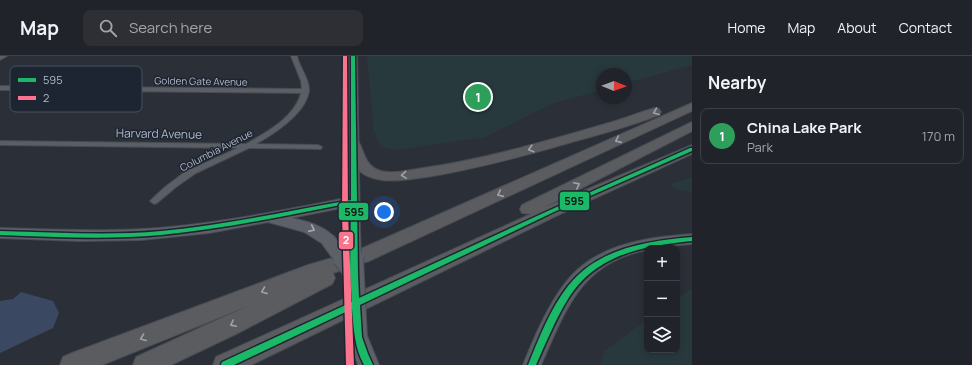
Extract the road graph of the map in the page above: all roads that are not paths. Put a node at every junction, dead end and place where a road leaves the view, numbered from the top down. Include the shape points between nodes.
1 (4, 56) edge
2 (294, 56) edge
3 (353, 56) edge
4 (0, 58) edge
5 (0, 88) edge
6 (10, 88) edge
7 (142, 89) edge
8 (306, 91) junction
9 (692, 98) edge
10 (692, 107) edge
11 (692, 126) edge
12 (0, 143) edge
13 (353, 144) junction
14 (247, 146) junction
15 (318, 146) dead end
16 (692, 149) edge
17 (154, 201) dead end
18 (353, 201) junction
19 (266, 218) junction
20 (0, 234) edge
21 (405, 237) junction
22 (692, 239) edge
23 (354, 274) junction
24 (281, 338) junction
25 (361, 356) edge
26 (72, 365) edge
27 (145, 365) edge
28 (225, 365) edge
29 (532, 365) edge

1 - 4 street
2 - 8 street via 303,76
3 - 13 main road
5 - 6 street, Golden Gate Avenue
7 - 8 street, Golden Gate Avenue
8 - 14 street, Columbia Avenue via 301,104 279,127
9 -> 13 highway via 634,120 486,162 438,171 374,175 360,162
10 -> 21 highway
24 -> 11 highway
12 - 14 street, Harvard Avenue
13 - 18 main road
14 - 15 street, Harvard Avenue
14 - 17 street, Columbia Avenue via 193,172 168,188
16 - 24 highway via 552,211
18 - 19 main road
18 - 23 main road, bridge
19 - 20 main road via 153,234
19 -> 23 main road, bridge via 308,226 320,232
21 -> 26 highway via 362,256 315,271
21 -> 27 highway via 228,327
22 - 29 main road via 656,242 623,250 596,264 582,275 559,309
23 - 25 main road, bridge
24 - 28 highway

